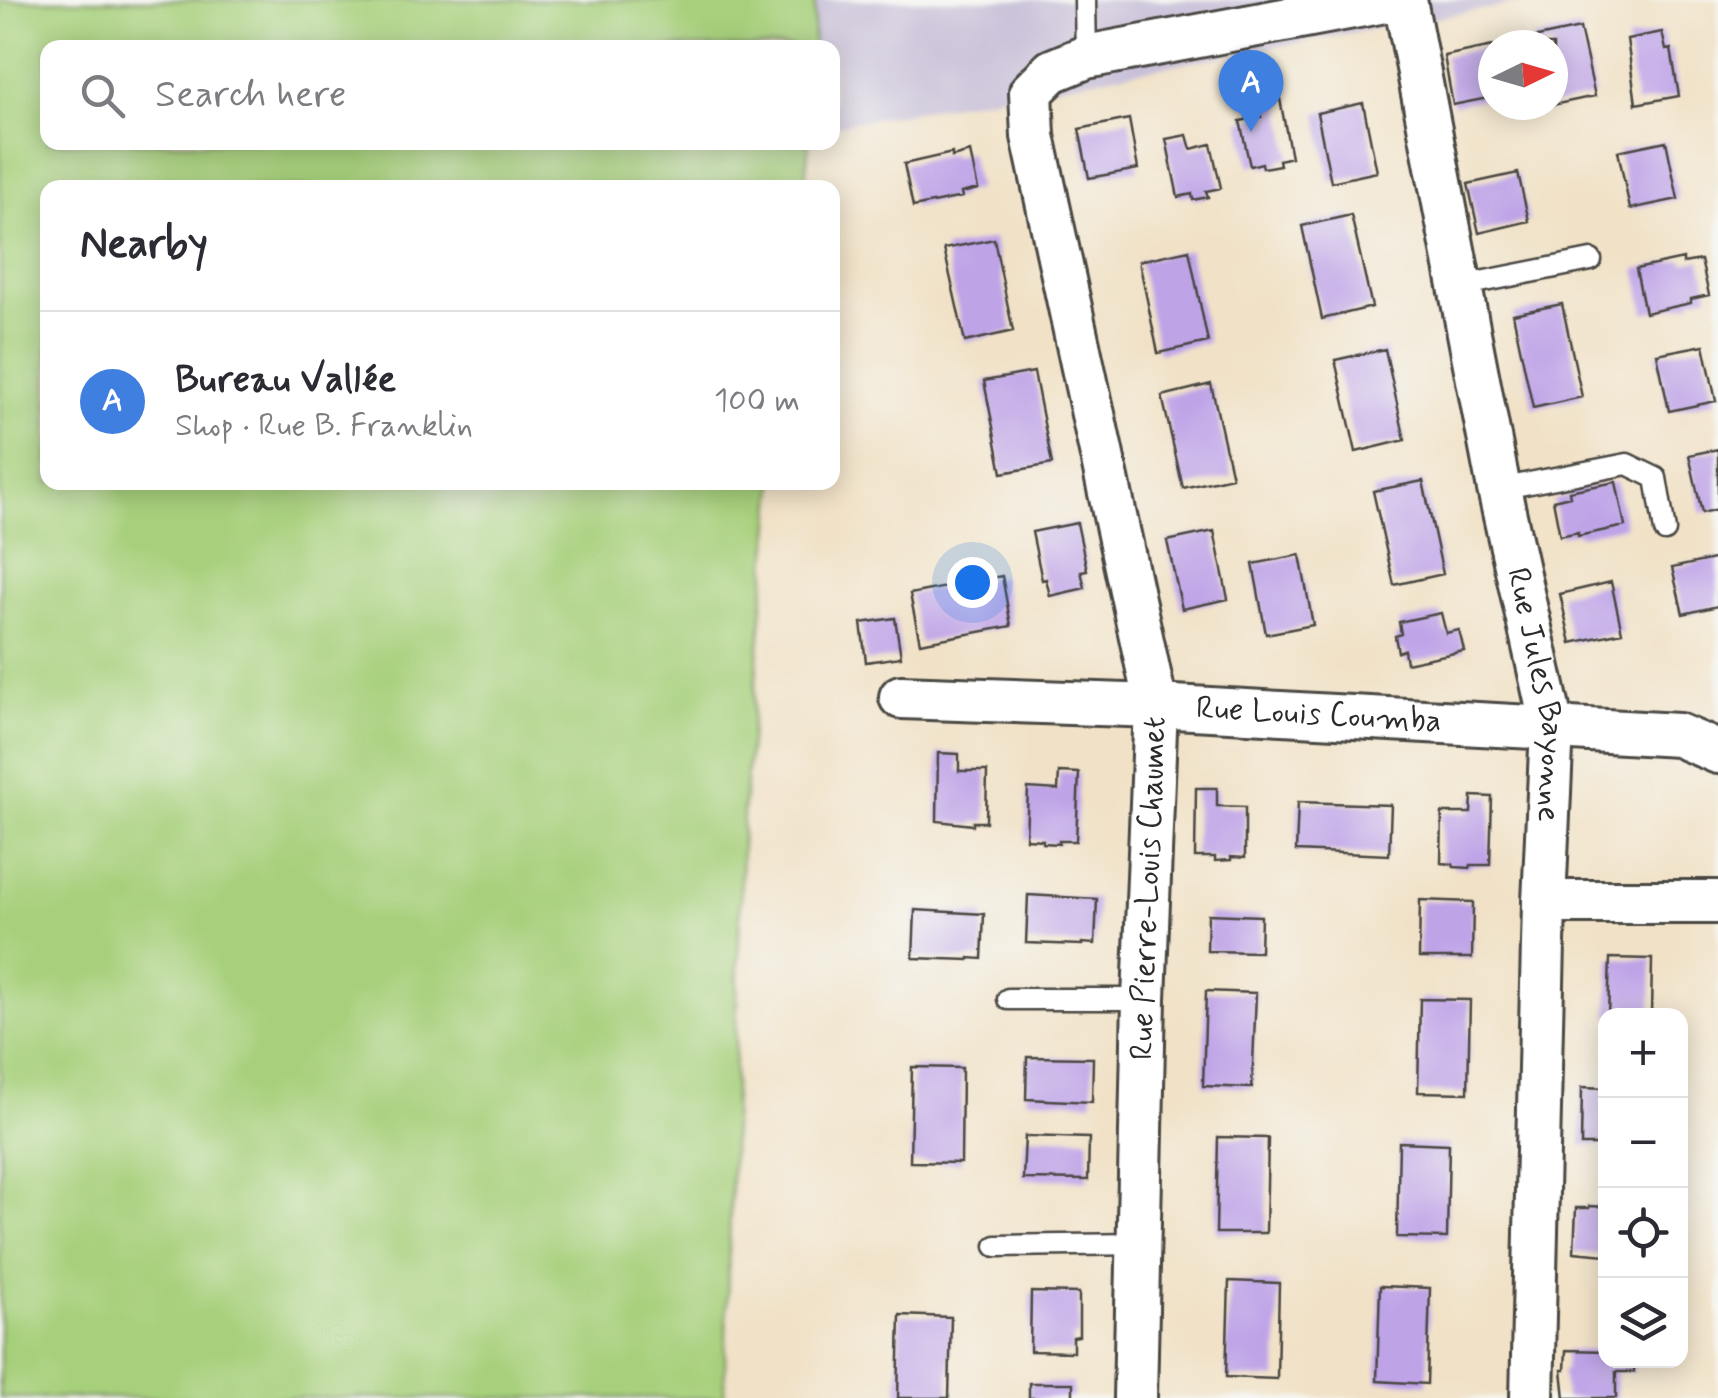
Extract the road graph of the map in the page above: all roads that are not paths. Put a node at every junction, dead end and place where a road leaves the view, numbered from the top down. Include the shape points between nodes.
1 (1085, 0) edge
2 (1390, 0) edge
3 (1404, 0) edge
4 (1086, 58) junction
5 (1591, 260) dead end
6 (1460, 286) junction
7 (1499, 488) junction
8 (1665, 530) dead end
9 (900, 697) dead end
10 (1156, 706) junction
11 (1718, 719) edge
12 (1552, 727) junction
13 (1678, 735) junction
14 (1718, 752) edge
15 (1544, 902) junction
16 (1718, 902) edge
17 (1008, 999) dead end
18 (1144, 999) junction
19 (1140, 1244) junction
20 (996, 1246) dead end
21 (1135, 1398) edge
22 (1532, 1398) edge

1 - 4 lane
2 - 4 street
3 - 6 street, Rue Jules Bayonne
4 - 10 street, Rue Pierre-Louis Chaumet via 1052,71 1031,92 1034,136
5 - 6 lane
6 - 7 street, Rue Jules Bayonne
7 - 8 lane via 1627,464 1656,478
7 - 12 street, Rue Jules Bayonne
9 - 10 street, Rue Louis Coumba
10 - 12 street, Rue Louis Coumba
10 - 18 street, Rue Pierre-Louis Chaumet
11 - 13 street, Rue Louis Coumba
12 - 13 street, Rue Louis Coumba
12 - 15 street, Rue Jules Bayonne
13 - 14 street, Rue Louis Coumba
15 - 16 street
15 - 22 street, Rue Jules Bayonne
17 - 18 lane
18 - 19 street, Rue Pierre-Louis Chaumet
19 - 20 lane
19 - 21 street, Rue Pierre-Louis Chaumet

